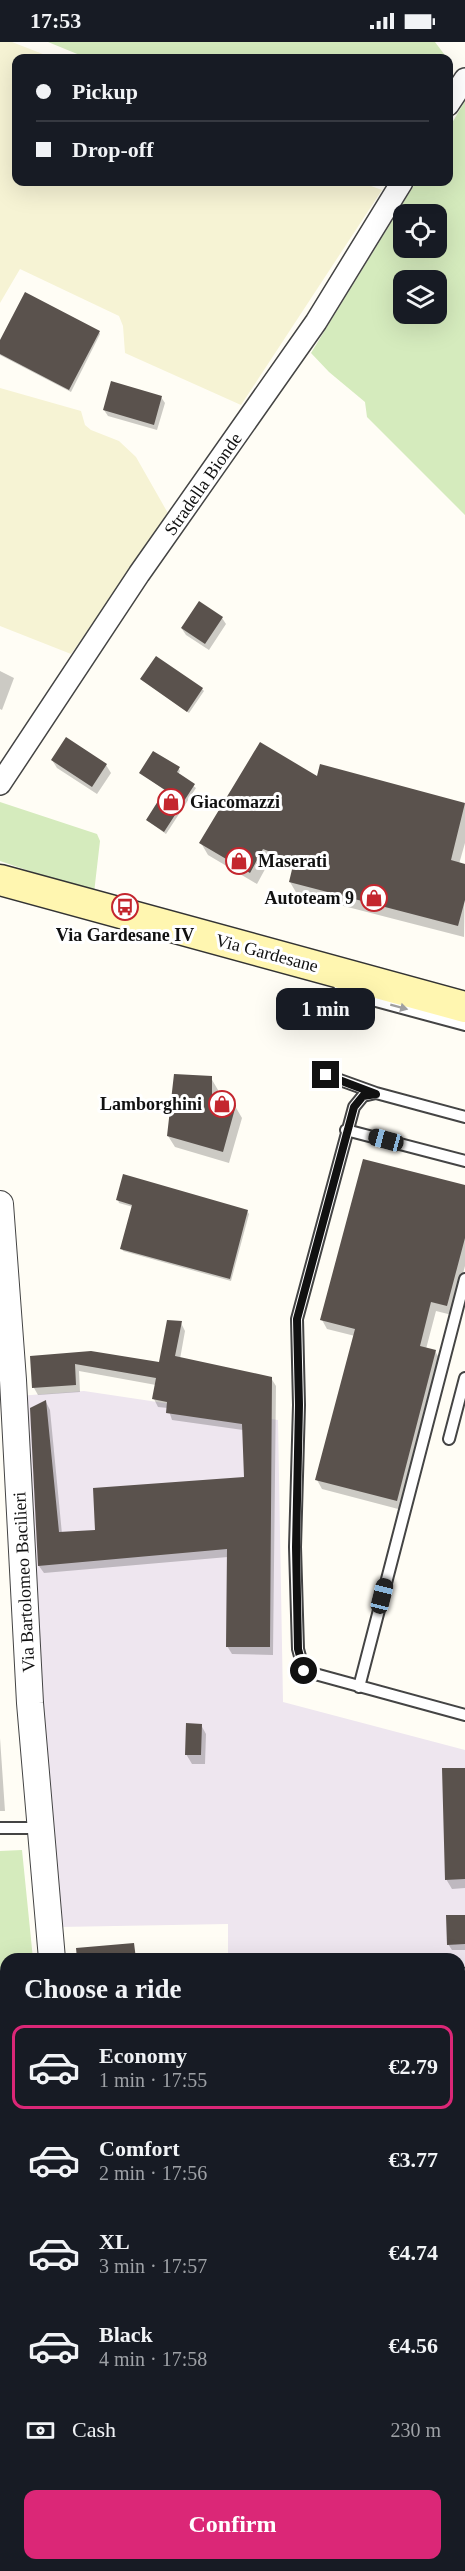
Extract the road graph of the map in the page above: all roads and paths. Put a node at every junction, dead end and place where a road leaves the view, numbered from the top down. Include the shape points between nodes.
1 (465, 79) edge
2 (453, 97) edge
3 (400, 186) edge
4 (0, 784) edge
5 (0, 880) edge
6 (289, 959) junction
7 (465, 1007) edge
8 (465, 1025) edge
9 (326, 1075) dead end
10 (376, 1094) junction
11 (465, 1117) edge
12 (346, 1130) junction
13 (465, 1161) edge
14 (0, 1204) edge
15 (465, 1279) edge
16 (465, 1378) edge
17 (449, 1439) dead end
18 (359, 1687) junction
19 (465, 1715) edge
20 (0, 1828) edge
21 (41, 1828) junction
22 (51, 1953) edge

1 - 2 street
3 - 4 street, Stradella Bionde via 316,322 139,574
5 - 6 main road, Via Gardesane
6 - 7 main road, Via Gardesane
6 -> 8 lane via 361,997
9 - 10 lane
10 - 11 lane
10 - 12 lane via 363,1096 354,1107
12 - 13 lane
12 - 18 lane via 297,1319 296,1570 298,1649 304,1671
14 - 21 street, Via Bartolomeo Bacilieri
15 - 18 lane
16 - 17 lane
18 - 19 lane
20 - 21 lane
21 - 22 street, Via Bartolomeo Bacilieri

